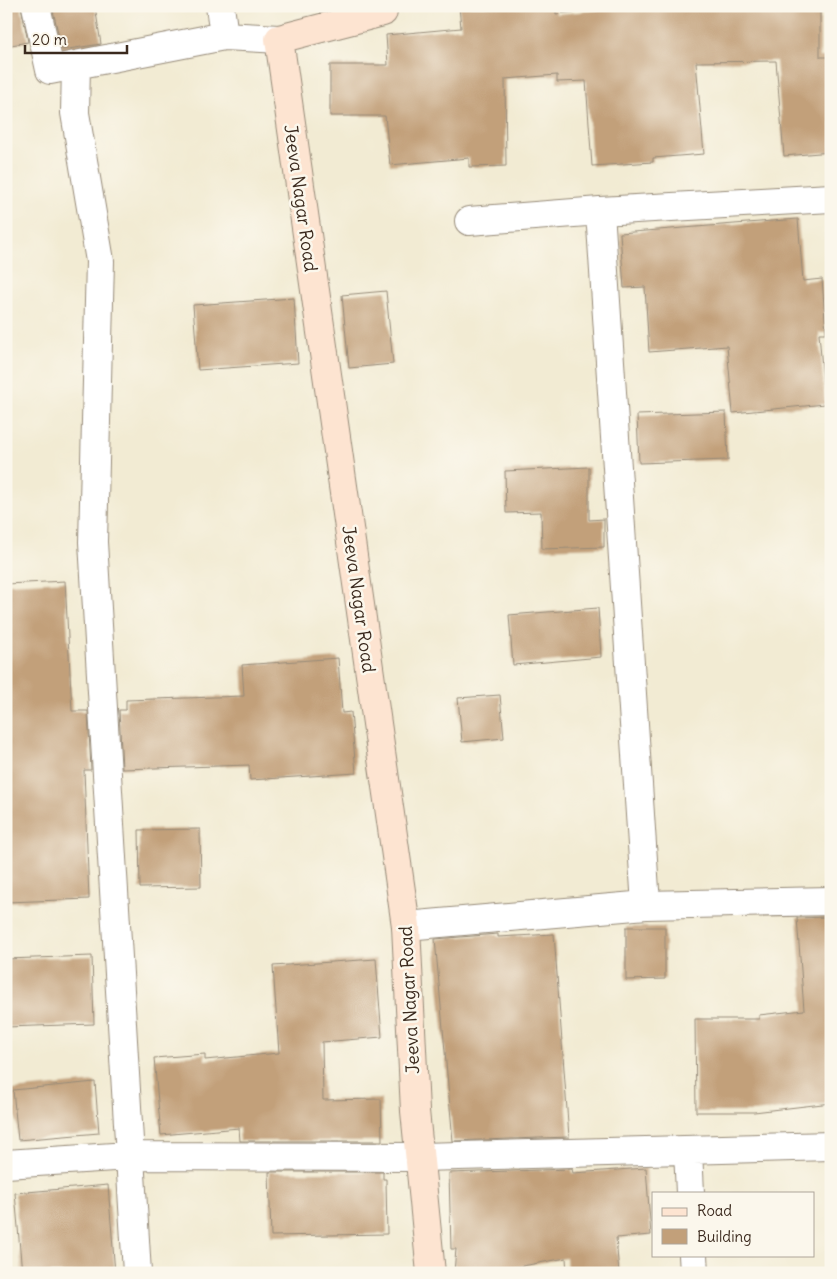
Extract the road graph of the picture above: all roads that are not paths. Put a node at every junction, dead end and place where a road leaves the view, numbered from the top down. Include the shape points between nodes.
1 (36, 6) edge
2 (220, 6) edge
3 (383, 6) edge
4 (224, 36) junction
5 (279, 39) junction
6 (76, 65) junction
7 (831, 198) edge
8 (600, 211) junction
9 (469, 221) dead end
10 (831, 901) edge
11 (646, 905) junction
12 (406, 926) junction
13 (831, 1146) edge
14 (688, 1150) junction
15 (129, 1156) junction
16 (420, 1157) junction
17 (6, 1164) edge
18 (690, 1192) edge
19 (694, 1256) edge
20 (137, 1273) edge
21 (431, 1273) edge
22 (694, 1273) edge

1 - 6 street via 50,70
2 - 4 street
3 - 5 street via 383,12
4 - 5 street
4 - 6 street
5 - 12 street, Jeeva Nagar Road
6 - 15 street via 75,113 100,261 93,542
7 - 8 street
8 - 9 street
8 - 11 street
10 - 11 street
11 - 12 street
12 - 16 street, Jeeva Nagar Road
13 - 14 street
14 - 16 street
14 - 18 street
15 - 16 street
15 - 17 street
15 - 20 street
16 - 21 street, Jeeva Nagar Road
19 - 22 street

